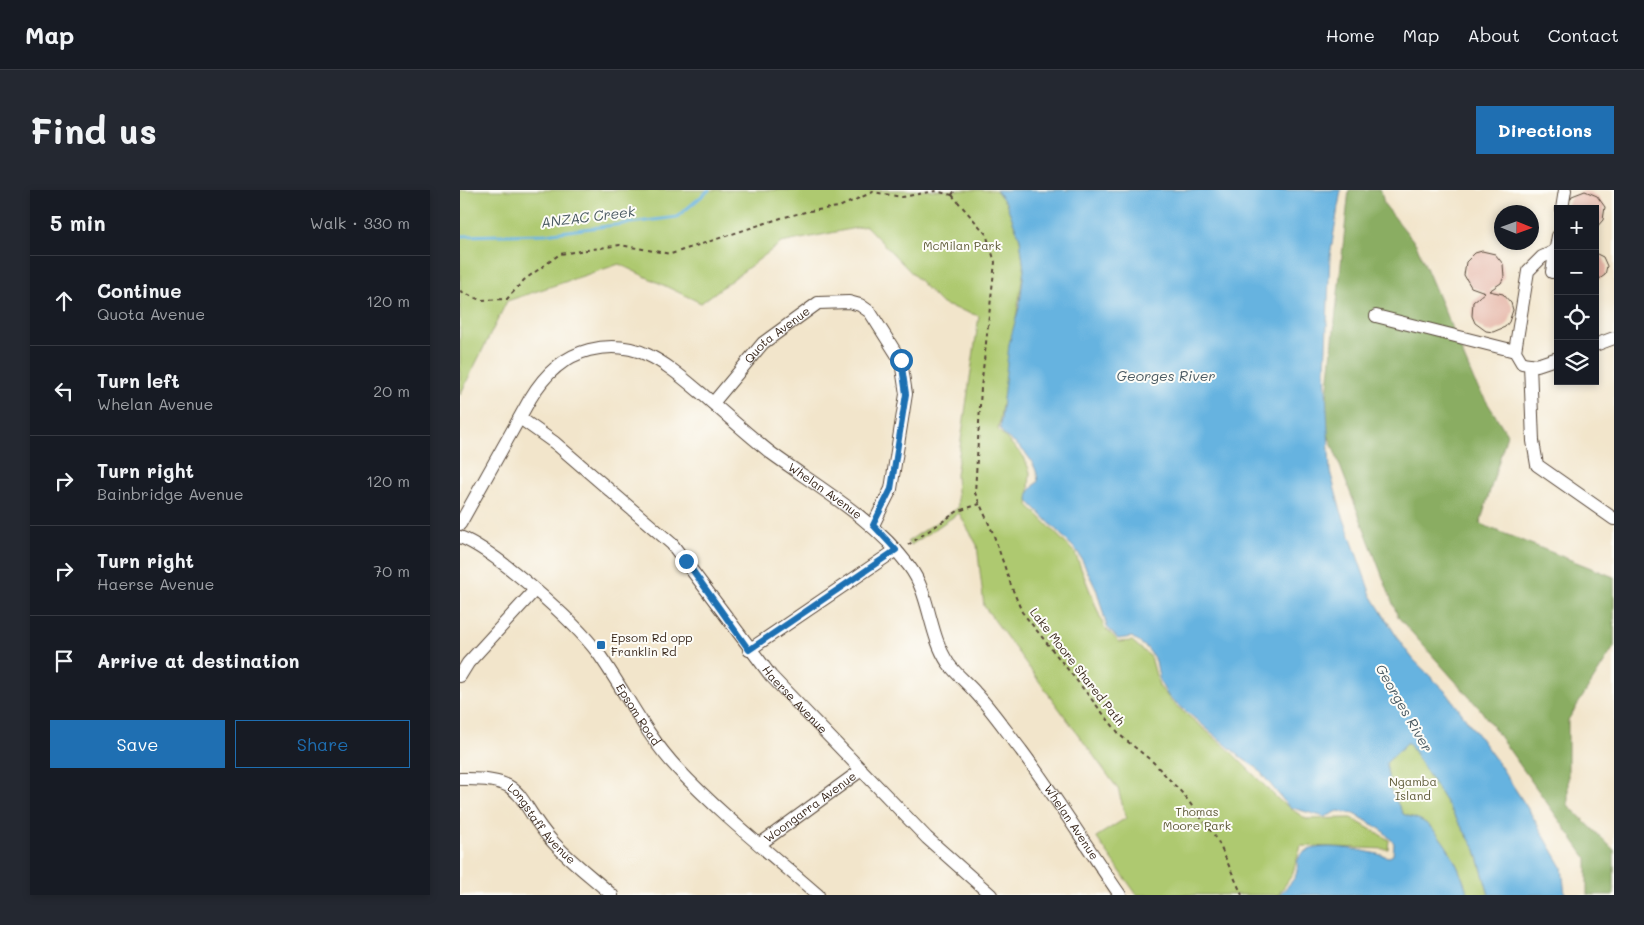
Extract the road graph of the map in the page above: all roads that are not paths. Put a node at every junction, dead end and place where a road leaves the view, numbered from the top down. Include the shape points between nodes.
1 (1561, 191) edge
2 (1562, 205) edge
3 (1554, 251) edge
4 (1554, 258) edge
5 (1552, 272) dead end
6 (1376, 316) dead end
7 (1614, 338) edge
8 (1599, 344) edge
9 (1515, 351) junction
10 (1554, 359) edge
11 (1530, 364) junction
12 (713, 404) junction
13 (520, 418) junction
14 (1614, 519) edge
15 (460, 524) edge
16 (873, 525) junction
17 (460, 536) edge
18 (902, 548) junction
19 (534, 591) junction
20 (749, 650) junction
21 (460, 676) edge
22 (860, 771) junction
23 (460, 779) edge
24 (760, 844) junction
25 (612, 895) edge
26 (818, 895) edge
27 (991, 895) edge
28 (1120, 895) edge

1 - 2 street
3 - 9 street via 1542,257 1528,271
4 - 5 street
6 - 9 street
7 - 8 street
9 - 11 street via 1522,363
10 - 11 street
11 - 14 street via 1532,441 1538,465
12 - 13 street, Whelan Avenue via 667,364 642,352 614,347 582,352 551,371 540,383
12 - 16 street, Whelan Avenue via 770,451
12 - 16 street, Quota Avenue via 762,343 818,303 848,302 870,312 901,360 906,394 891,489
13 - 15 street, Whelan Avenue
13 - 20 street, Haerse Avenue via 555,443 672,544
16 - 18 street, Whelan Avenue
17 - 19 street, Epsom Road via 487,552
18 - 20 street
18 - 28 street, Whelan Avenue via 948,663 993,714 1046,784
19 - 21 street via 468,663
19 - 24 street, Epsom Road via 591,645 652,737 677,768
20 - 22 street, Haerse Avenue
22 - 24 street, Woongarra Avenue
22 - 27 street, Haerse Avenue via 927,838
23 - 25 street, Longstaff Avenue via 500,781 514,789 551,840
24 - 26 street, Epsom Road

